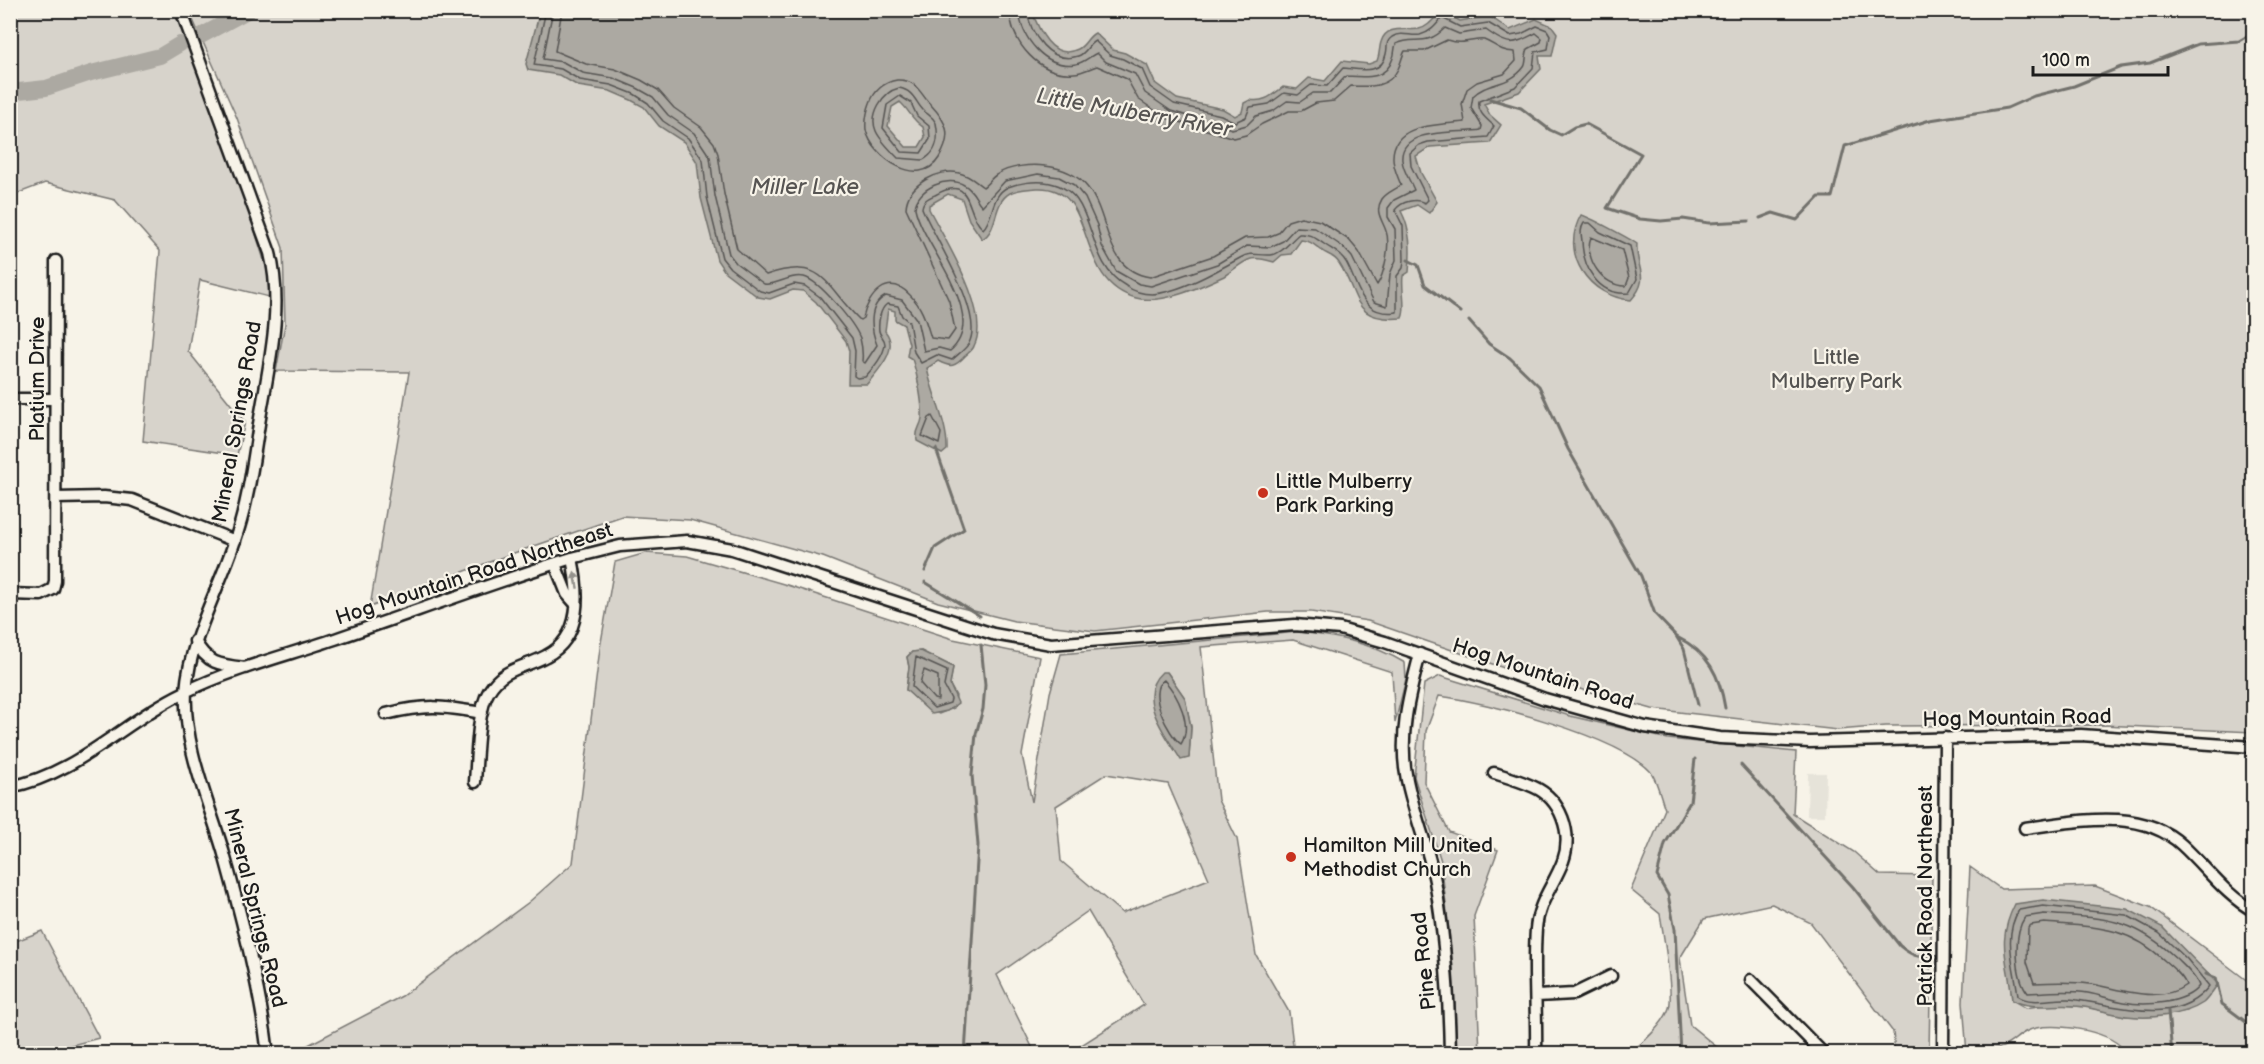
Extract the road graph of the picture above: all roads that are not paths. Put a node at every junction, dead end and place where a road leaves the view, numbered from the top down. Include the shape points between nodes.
1 (181, 10) edge
2 (56, 261) dead end
3 (10, 399) edge
4 (56, 399) junction
5 (56, 498) junction
6 (235, 541) junction
7 (572, 558) junction
8 (555, 564) junction
9 (10, 594) edge
10 (574, 602) junction
11 (971, 627) joint
12 (195, 640) junction
13 (1420, 654) junction
14 (248, 668) junction
15 (186, 691) junction
16 (482, 713) junction
17 (386, 714) dead end
18 (1945, 738) junction
19 (2253, 747) edge
20 (1494, 773) dead end
21 (475, 782) dead end
22 (10, 787) edge
23 (2025, 828) dead end
24 (2253, 911) edge
25 (1611, 976) dead end
26 (1751, 980) dead end
27 (1537, 996) junction
28 (268, 1053) edge
29 (1450, 1053) edge
30 (1536, 1053) edge
31 (1824, 1053) edge
32 (1943, 1053) edge

1 - 6 street, Mineral Springs Road via 270,253 276,279 265,389 244,511
2 - 4 street, Platium Drive
3 - 4 street
4 - 5 street, Platium Drive
5 - 6 street via 132,500
5 - 9 street, Platium Drive via 53,589 41,595
6 - 12 street, Mineral Springs Road
7 - 8 street, Hog Mountain Road Northeast
10 -> 7 street via 578,591
7 - 11 street, Hog Mountain Road Northeast via 620,546 687,541 732,549
8 - 10 street
8 - 14 street, Hog Mountain Road Northeast
10 - 16 street via 575,623 566,641 548,656 505,672 488,692
11 - 13 street, Hog Mountain Road via 1051,644 1294,625 1340,629
12 - 14 street via 212,663
12 - 15 street, Mineral Springs Road
13 - 18 street, Hog Mountain Road via 1545,699 1646,727 1767,742
13 - 29 street, Pine Road via 1405,721 1404,760 1434,879 1445,951
14 - 15 street, Hog Mountain Road Northeast
15 - 22 street, Hog Mountain Road Northeast via 142,715 76,762 43,778
15 - 28 street, Mineral Springs Road via 195,762 224,854 264,1016
16 - 17 street via 421,705
16 - 21 street
18 - 19 street, Hog Mountain Road via 2081,735
18 - 32 street, Patrick Road Northeast
20 - 27 street via 1536,787 1551,800 1563,816 1568,839 1563,861 1540,906 1536,928
23 - 24 street via 2097,820 2124,820 2152,828 2180,843 2238,902
25 - 27 street via 1574,994
26 - 31 street
27 - 30 street

